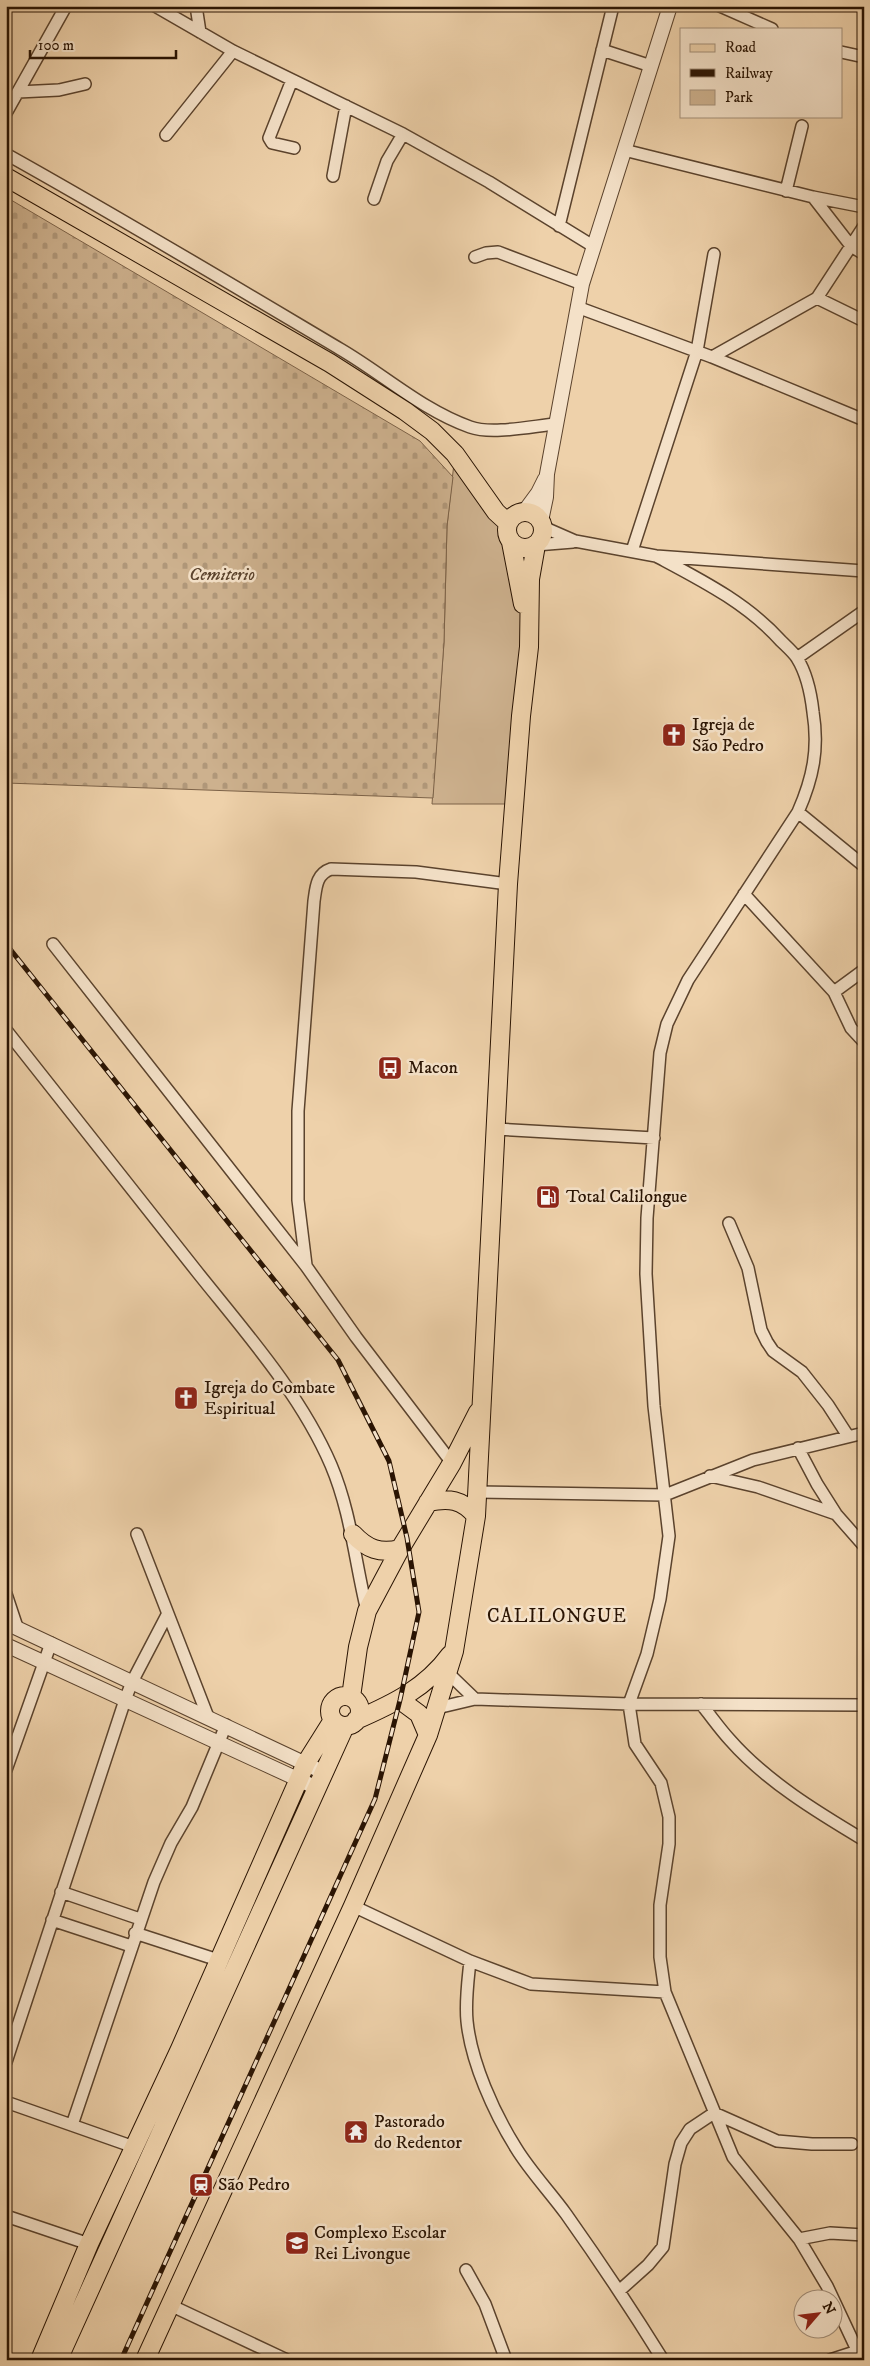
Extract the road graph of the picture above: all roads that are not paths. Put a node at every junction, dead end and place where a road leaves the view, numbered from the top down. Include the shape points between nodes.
1 (66, 6) edge
2 (155, 6) edge
3 (196, 6) edge
4 (613, 6) edge
5 (670, 6) edge
6 (720, 6) edge
7 (770, 28) edge
8 (200, 32) junction
9 (602, 50) junction
10 (233, 51) junction
11 (842, 52) edge
12 (864, 57) edge
13 (651, 66) junction
14 (292, 80) junction
15 (85, 84) dead end
16 (18, 92) junction
17 (346, 106) junction
18 (6, 113) edge
19 (802, 126) dead end
20 (403, 134) junction
21 (166, 135) dead end
22 (294, 148) dead end
23 (624, 150) junction
24 (6, 154) edge
25 (333, 176) dead end
26 (6, 177) edge
27 (786, 191) junction
28 (813, 197) junction
29 (374, 199) dead end
30 (864, 207) edge
31 (559, 226) junction
32 (864, 226) edge
33 (857, 242) edge
34 (592, 246) junction
35 (714, 254) dead end
36 (864, 254) edge
37 (475, 257) dead end
38 (582, 284) junction
39 (817, 298) junction
40 (577, 307) junction
41 (864, 321) edge
42 (697, 351) junction
43 (712, 357) junction
44 (864, 420) edge
45 (556, 424) junction
46 (547, 474) junction
47 (517, 516) junction
48 (542, 524) junction
49 (575, 541) junction
50 (511, 542) junction
51 (536, 545) junction
52 (632, 551) junction
53 (656, 556) junction
54 (864, 571) edge
55 (864, 611) edge
56 (528, 636) junction
57 (797, 658) junction
58 (798, 812) junction
59 (864, 866) edge
60 (508, 884) junction
61 (744, 894) junction
62 (53, 944) dead end
63 (864, 970) edge
64 (834, 992) junction
65 (6, 1030) edge
66 (864, 1042) edge
67 (495, 1129) junction
68 (654, 1138) junction
69 (729, 1224) dead end
70 (306, 1266) junction
71 (481, 1407) junction
72 (864, 1433) edge
73 (848, 1436) junction
74 (798, 1448) junction
75 (452, 1463) junction
76 (710, 1476) junction
77 (477, 1492) junction
78 (666, 1495) junction
79 (428, 1502) junction
80 (836, 1514) junction
81 (476, 1516) junction
82 (137, 1534) dead end
83 (353, 1534) junction
84 (864, 1546) edge
85 (400, 1549) junction
86 (6, 1594) edge
87 (367, 1611) junction
88 (167, 1614) junction
89 (12, 1625) edge
90 (51, 1643) junction
91 (6, 1645) edge
92 (454, 1651) junction
93 (43, 1663) junction
94 (448, 1673) junction
95 (132, 1682) junction
96 (351, 1697) junction
97 (475, 1699) junction
98 (125, 1700) junction
99 (400, 1700) junction
100 (629, 1704) junction
101 (701, 1704) junction
102 (864, 1705) edge
103 (437, 1708) junction
104 (208, 1717) junction
105 (345, 1722) junction
106 (226, 1725) junction
107 (428, 1736) junction
108 (218, 1742) junction
109 (306, 1763) junction
110 (6, 1770) edge
111 (300, 1780) junction
112 (321, 1781) junction
113 (864, 1840) edge
114 (259, 1869) junction
115 (276, 1876) junction
116 (61, 1892) junction
117 (353, 1906) junction
118 (140, 1919) junction
119 (52, 1920) junction
120 (135, 1933) junction
121 (130, 1946) junction
122 (218, 1960) junction
123 (470, 1961) junction
124 (665, 1992) junction
125 (188, 2053) junction
126 (6, 2062) edge
127 (6, 2102) edge
128 (714, 2113) junction
129 (72, 2125) junction
130 (852, 2144) dead end
131 (134, 2147) junction
132 (6, 2216) edge
133 (864, 2235) edge
134 (800, 2239) junction
135 (89, 2244) junction
136 (466, 2270) dead end
137 (619, 2291) junction
138 (170, 2305) junction
139 (860, 2350) edge
140 (40, 2360) edge
141 (58, 2360) edge
142 (146, 2360) edge
143 (286, 2360) edge
144 (506, 2360) edge
145 (663, 2360) edge
146 (830, 2360) edge

1 - 16 street
2 - 8 street
3 - 8 street
4 - 9 street
5 - 13 street
6 - 7 street
8 - 10 street
9 - 13 street
9 - 31 street
10 - 14 street
10 - 21 street
11 - 12 street
13 - 23 street
14 - 17 street
14 - 22 street via 269,138 272,143
15 - 16 street via 59,90
16 - 18 street
17 - 20 street
17 - 25 street
19 - 27 street
20 - 29 street via 387,162
20 - 31 street
23 - 27 street
23 - 34 street
24 - 45 street via 133,225 356,358 444,415 471,428 495,430
26 - 47 main road via 321,358 405,411 455,454 496,512
27 - 28 street
28 - 30 street
28 - 33 street
31 - 34 street
32 - 33 street
33 - 36 street
33 - 39 street
34 - 38 street
35 - 42 street
37 - 38 street via 498,252
38 - 40 street
39 - 41 street
39 - 43 street
40 - 42 street
40 - 45 street
42 - 43 street
42 - 52 street
43 - 44 street
45 - 46 street
46 - 47 street via 535,498
46 - 48 street
47 - 48 main road via 534,514
47 - 50 main road via 508,536
48 - 49 street
48 - 51 main road via 543,534
49 - 51 street
49 - 52 street
50 - 51 main road via 523,548
50 - 56 main road
51 - 56 main road via 530,579
52 - 53 street
53 - 54 street
53 - 57 street via 740,604 771,629
55 - 57 street
56 - 60 main road
57 - 58 street via 810,691 816,726 815,761 809,788
58 - 59 street
58 - 61 street
60 - 67 main road
60 - 70 street via 416,872 369,870 331,869 319,876 314,901 298,1111 298,1200
61 - 64 street
61 - 68 street via 688,980 666,1024 660,1053
62 - 70 street
63 - 64 street
64 - 66 street via 851,1028
65 - 83 street via 305,1412 332,1467
67 - 68 street
67 - 71 main road
68 - 78 street via 646,1274 654,1406
69 - 73 street via 748,1268 766,1342 802,1372
70 - 75 street
71 - 75 main road
71 - 77 main road
72 - 73 street
73 - 74 street
74 - 76 street
74 - 80 street
75 - 79 main road
76 - 78 street
76 - 80 street via 758,1487
77 - 78 street
77 - 81 main road
78 - 100 street via 669,1536 660,1599 647,1654
79 - 81 main road via 454,1500 463,1503
79 - 85 main road
80 - 84 street
81 - 92 main road
82 - 88 street
83 - 85 main road via 365,1546 376,1550
83 - 87 street
85 - 87 main road
86 - 89 street
87 - 96 main road
88 - 95 street
88 - 104 street
89 - 90 street
90 - 93 street
90 - 95 street
91 - 93 street
92 - 94 main road
92 - 99 main road via 430,1678
93 - 98 street
93 - 110 street
94 - 97 street
94 - 103 main road
95 - 98 street
95 - 104 street
96 - 105 main road via 360,1707
96 - 105 main road via 341,1696 333,1701 330,1710
97 - 100 street
97 - 103 street
98 - 108 street
98 - 116 street
99 - 105 main road
99 - 107 main road via 419,1714
100 - 101 street
100 - 124 street via 635,1744 660,1783 669,1817 669,1844 660,1905 660,1957
101 - 102 street
101 - 113 street via 730,1740 766,1773
103 - 107 main road
104 - 106 street
105 - 109 main road
105 - 112 main road
106 - 108 street
106 - 109 street
107 - 117 main road
108 - 111 street
108 - 118 street
109 - 111 main road
109 - 112 street
111 - 112 street
111 - 114 main road
112 - 115 main road
114 - 115 main road
114 - 122 main road
115 - 125 main road
116 - 118 street
116 - 119 street
117 - 123 street
117 - 138 main road
118 - 120 street
119 - 121 street
119 - 126 street
120 - 121 street
120 - 122 street
121 - 129 street
122 - 125 main road
123 - 124 street via 531,1984
123 - 137 street via 467,2023 474,2055 491,2100 516,2148
124 - 128 street
125 - 131 main road
125 - 141 main road
127 - 129 street
128 - 130 street via 776,2141
128 - 134 street via 733,2157
128 - 137 street via 690,2129 681,2143 663,2247
129 - 131 street
131 - 135 main road
132 - 135 street
133 - 134 street via 830,2233
134 - 139 street
135 - 140 main road
136 - 144 street via 485,2304
137 - 145 street
138 - 142 main road
138 - 143 street
139 - 146 street

